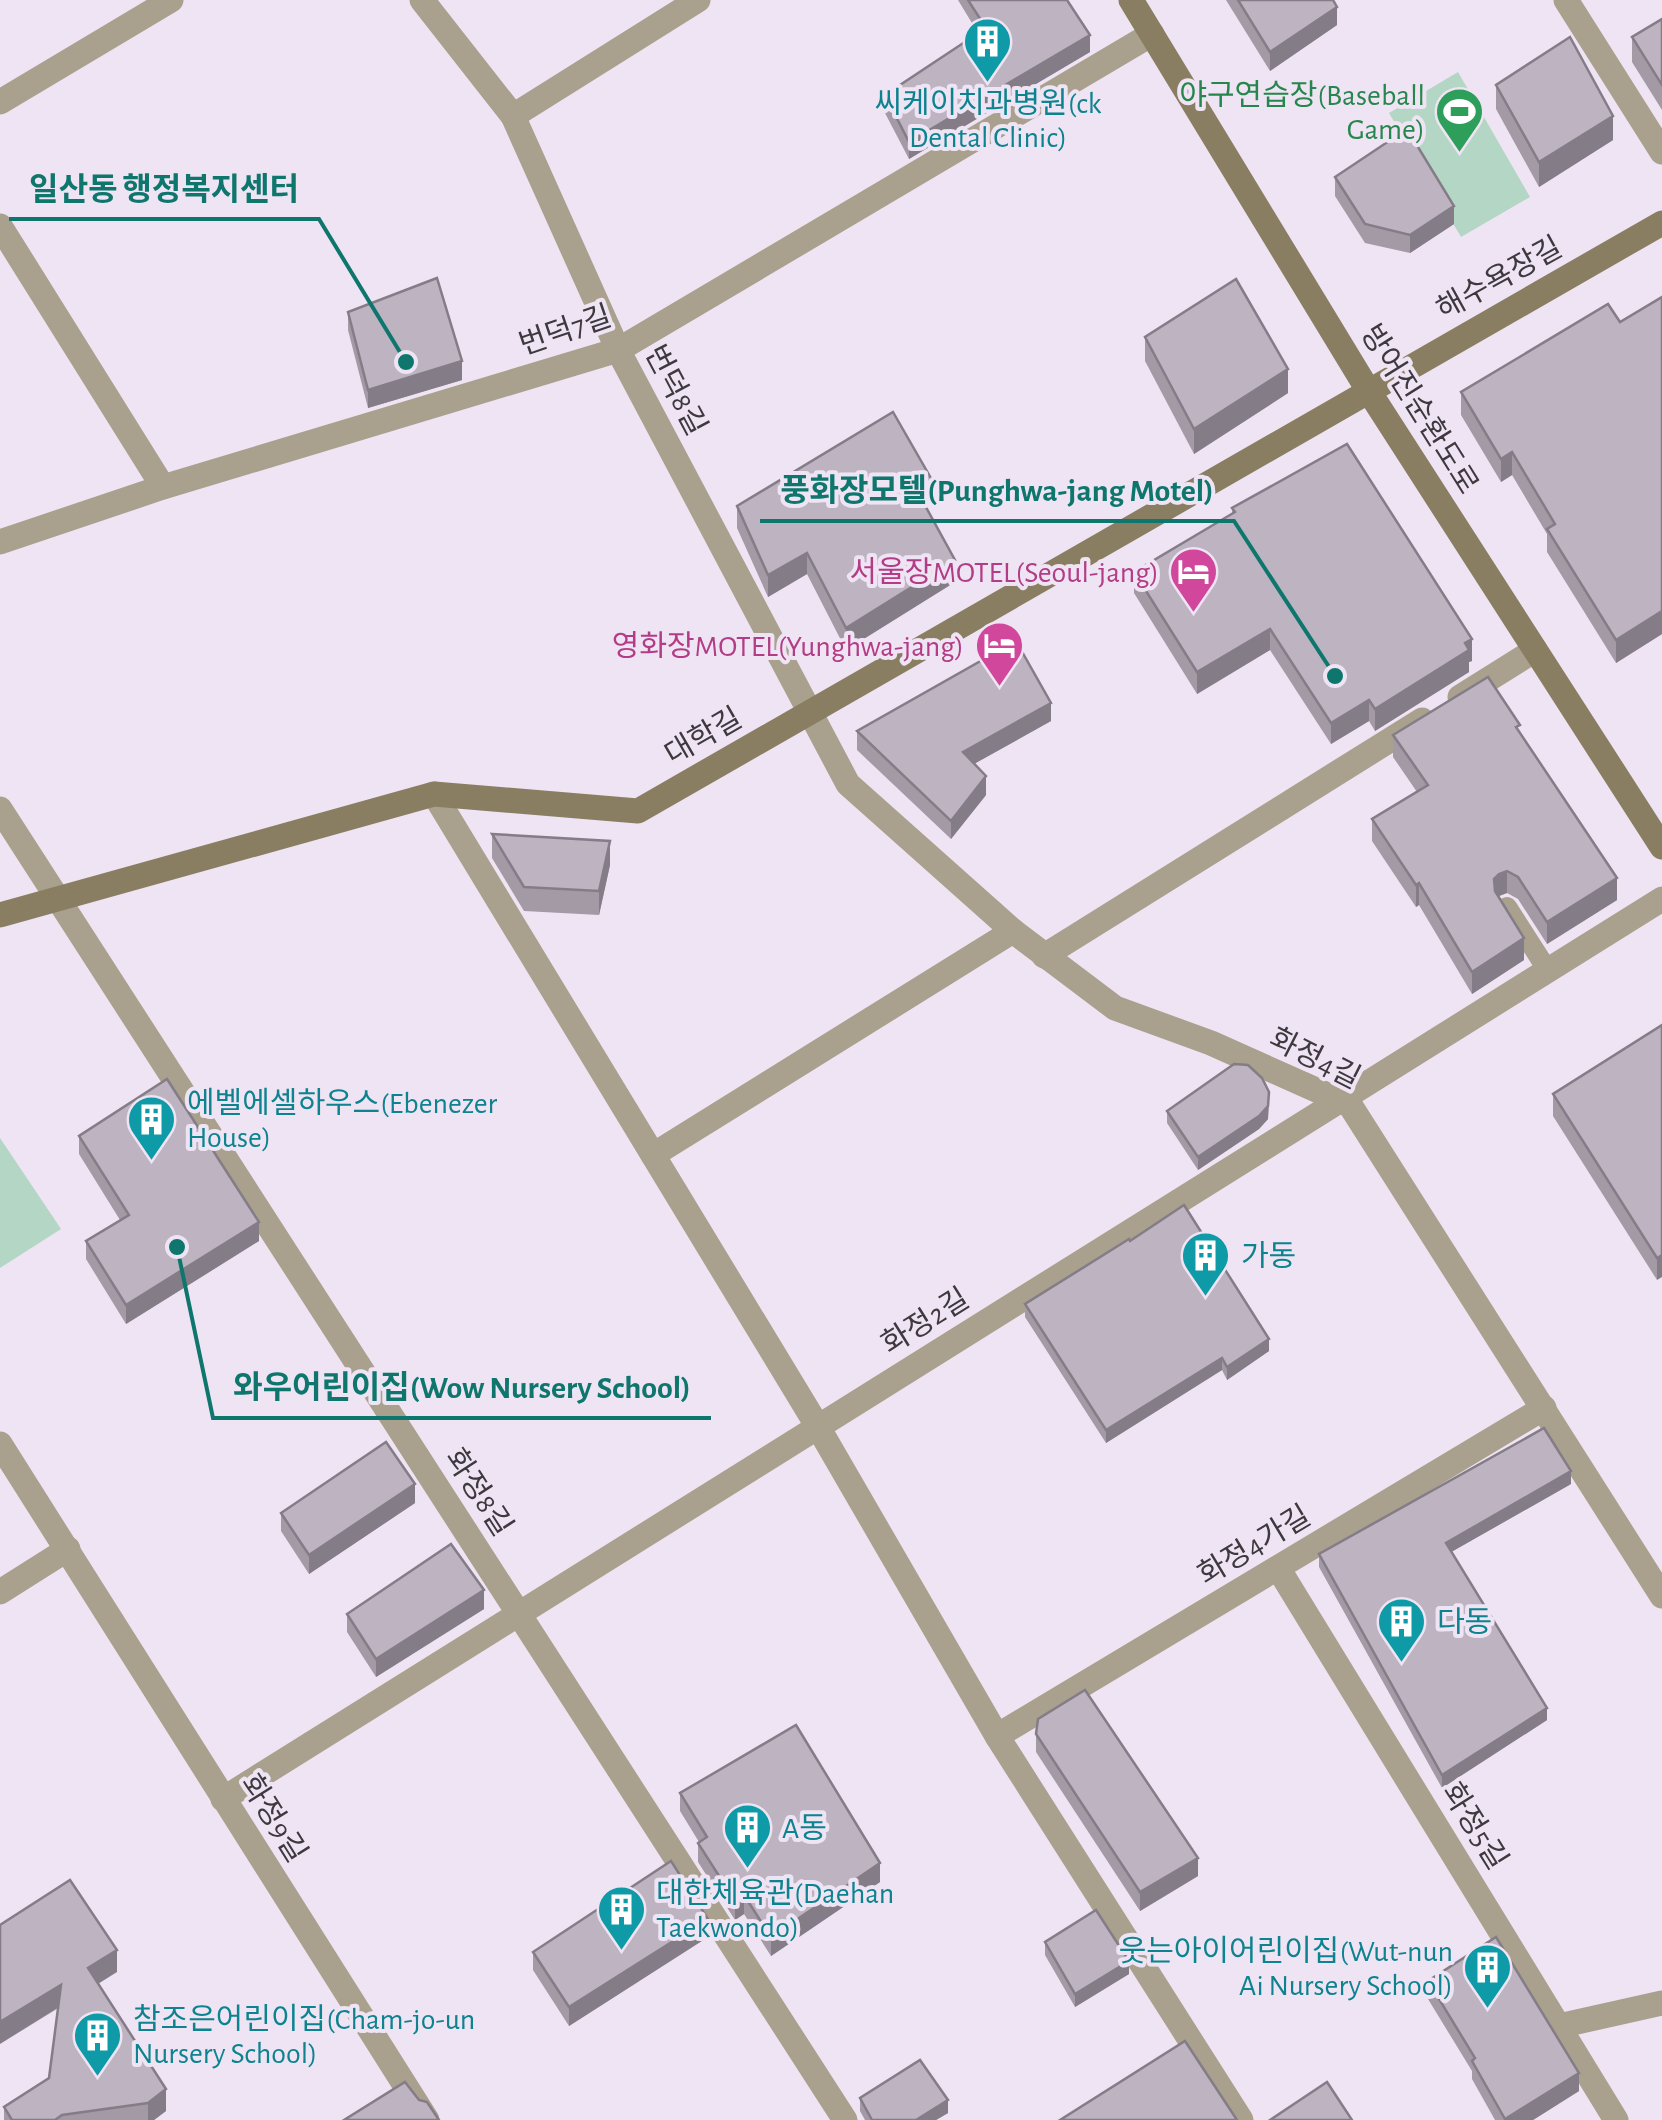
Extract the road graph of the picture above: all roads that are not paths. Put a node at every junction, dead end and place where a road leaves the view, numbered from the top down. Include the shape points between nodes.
1 (171, 0) edge
2 (422, 0) edge
3 (698, 0) edge
4 (1131, 0) edge
5 (1566, 0) edge
6 (1152, 34) junction
7 (0, 102) edge
8 (512, 116) junction
9 (1662, 152) edge
10 (1662, 224) edge
11 (0, 226) edge
12 (618, 350) junction
13 (1368, 390) junction
14 (163, 487) junction
15 (0, 542) edge
16 (1535, 650) junction
17 (809, 712) junction
18 (434, 794) junction
19 (0, 810) edge
20 (1662, 847) edge
21 (1662, 899) edge
22 (58, 900) junction
23 (1507, 907) edge
24 (0, 915) edge
25 (1013, 931) junction
26 (1044, 956) junction
27 (1548, 971) junction
28 (1339, 1100) junction
29 (653, 1155) junction
30 (1544, 1408) junction
31 (818, 1427) junction
32 (0, 1444) edge
33 (68, 1549) junction
34 (1278, 1568) junction
35 (0, 1592) edge
36 (1662, 1596) edge
37 (520, 1616) junction
38 (997, 1736) junction
39 (223, 1799) junction
40 (1662, 2003) edge
41 (1559, 2026) junction
42 (840, 2112) edge
43 (427, 2120) edge
44 (1242, 2120) edge
45 (1616, 2120) edge

1 - 7 street
2 - 8 street, 번덕8길
3 - 8 street
4 - 6 street, 방어진순환도로
5 - 9 street
6 - 12 street, 번덕7길
6 - 13 street, 방어진순환도로
8 - 12 street, 번덕8길
10 - 13 street, 해수욕장길
11 - 14 street
12 - 14 street, 번덕7길
12 - 17 street, 번덕8길
13 - 16 street, 방어진순환도로
13 - 17 street, 대학길
14 - 15 street, 번덕7길
16 - 20 street, 방어진순환도로
16 - 26 street
17 - 18 street, 대학길 via 638,810
17 - 25 street, 화정4길 via 848,784
18 - 22 street, 대학길
18 - 29 street
19 - 22 street, 화정8길
21 - 27 street, 화정2길
22 - 24 street, 대학길
22 - 37 street, 화정8길
23 - 27 lane
25 - 26 street, 화정4길
25 - 29 street
26 - 28 street, 화정4길 via 1115,1008 1211,1042
27 - 28 street, 화정2길
28 - 30 street, 화정4길 via 1350,1105
28 - 31 street, 화정2길
29 - 31 street
30 - 34 street, 화정4가길
30 - 36 street, 화정4길
31 - 37 street, 화정2길
31 - 38 street
32 - 33 street, 화정9길
33 - 35 street
33 - 39 street, 화정9길
34 - 38 street, 화정4가길
34 - 41 street, 화정5길
37 - 39 street, 화정2길
37 - 42 street, 화정8길
38 - 44 street
39 - 43 street, 화정9길
40 - 41 street
41 - 45 street, 화정5길

